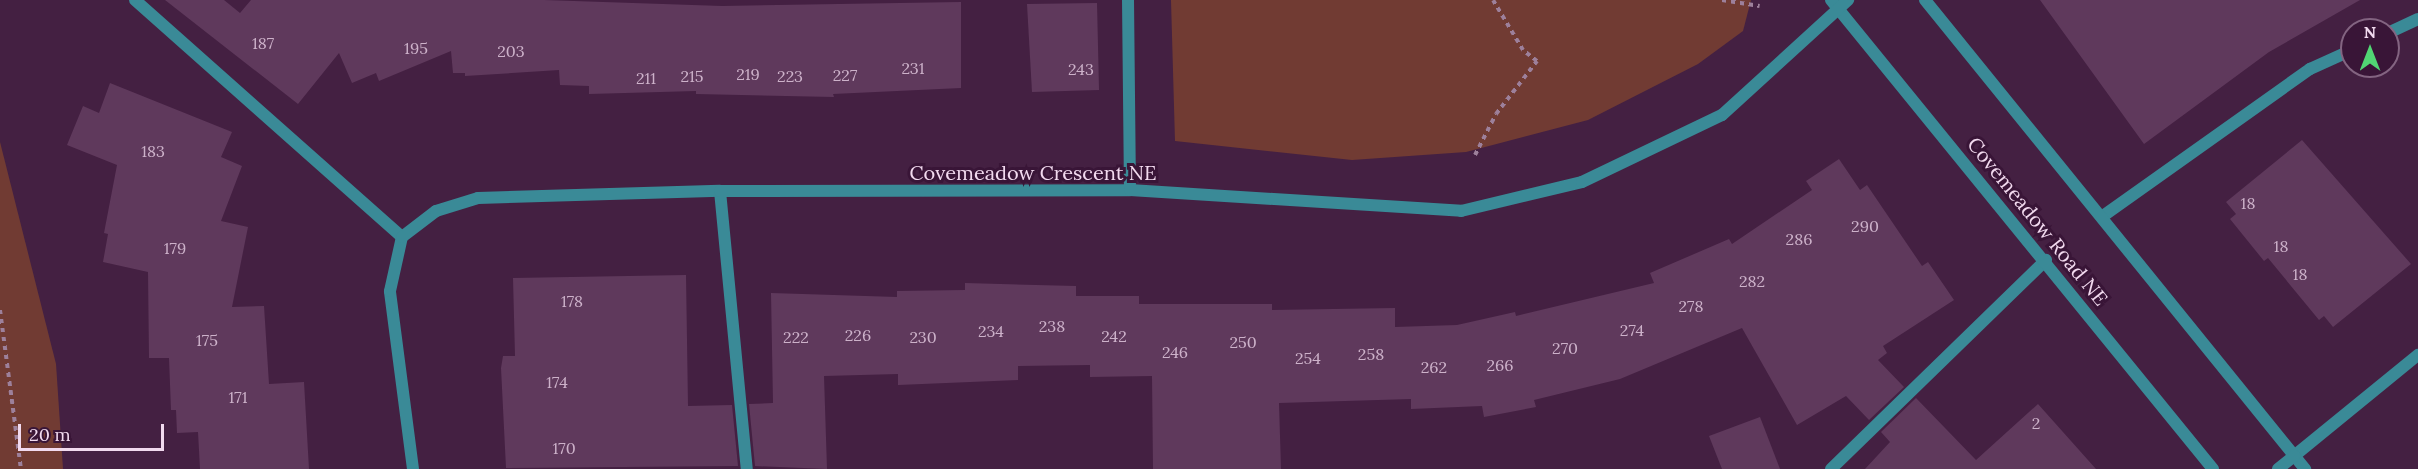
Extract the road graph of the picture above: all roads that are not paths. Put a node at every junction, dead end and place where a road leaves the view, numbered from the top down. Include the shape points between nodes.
1 (135, 0) edge
2 (1128, 0) edge
3 (1848, 0) edge
4 (1924, 0) edge
5 (1834, 5) edge
6 (2418, 19) edge
7 (2400, 27) edge
8 (2340, 55) edge
9 (1130, 190) junction
10 (720, 191) junction
11 (2103, 216) junction
12 (402, 237) junction
13 (2046, 260) junction
14 (2418, 355) edge
15 (2294, 456) junction
16 (413, 469) edge
17 (747, 469) edge
18 (1831, 469) edge
19 (2213, 469) edge
20 (2278, 469) edge
21 (2305, 469) edge

1 - 12 street
2 - 9 street
3 - 5 street, Covemeadow Crescent NE
4 - 11 street
5 - 9 street, Covemeadow Crescent NE via 1722,115 1582,182 1461,211
5 - 13 street, Covemeadow Road NE
6 - 7 street
8 - 11 street via 2310,69
9 - 10 street, Covemeadow Crescent NE
10 - 12 street, Covemeadow Crescent NE via 478,198 436,211
10 - 17 street
11 - 15 street
12 - 16 street via 390,291
13 - 18 street
13 - 19 street, Covemeadow Road NE
14 - 15 street
15 - 20 street
15 - 21 street

